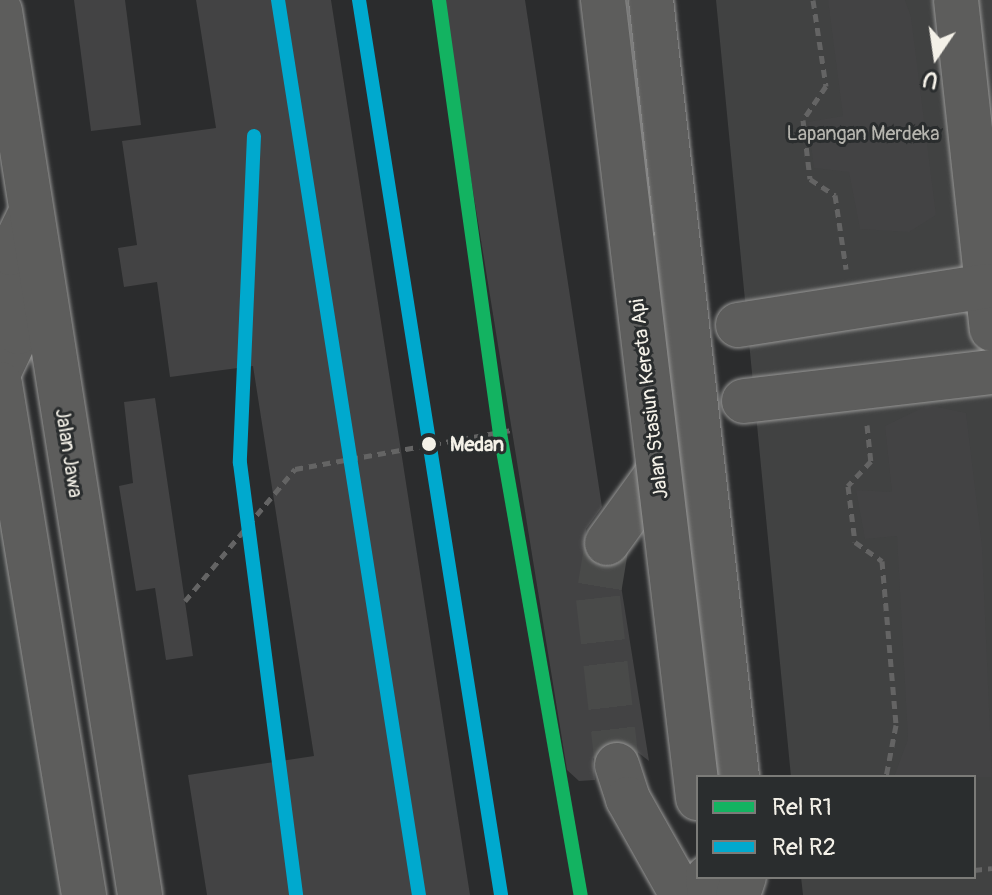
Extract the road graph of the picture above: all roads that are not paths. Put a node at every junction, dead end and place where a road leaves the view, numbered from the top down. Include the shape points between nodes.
1 (603, 0) edge
2 (651, 0) edge
3 (956, 0) edge
4 (0, 11) edge
5 (30, 214) junction
6 (987, 286) junction
7 (738, 325) dead end
8 (992, 329) edge
9 (0, 370) edge
10 (992, 372) edge
11 (0, 384) edge
12 (744, 401) dead end
13 (694, 421) junction
14 (607, 543) tunnel mouth
15 (617, 765) tunnel mouth
16 (737, 775) edge
17 (696, 781) edge
18 (84, 895) edge
19 (140, 895) edge
20 (682, 895) edge

1 - 17 main road, Jalan Stasiun Kereta Api, bridge
2 - 13 main road, Jalan Stasiun Kereta Api
3 - 6 main road
4 - 5 main road, Jalan Jawa
5 - 9 main road via 11,253 18,332
5 - 19 main road, Jalan Jawa
6 - 7 main road
6 - 8 main road
10 - 12 main road
11 - 18 main road
13 - 14 main road
13 - 16 main road, Jalan Stasiun Kereta Api
15 - 20 main road via 628,799

